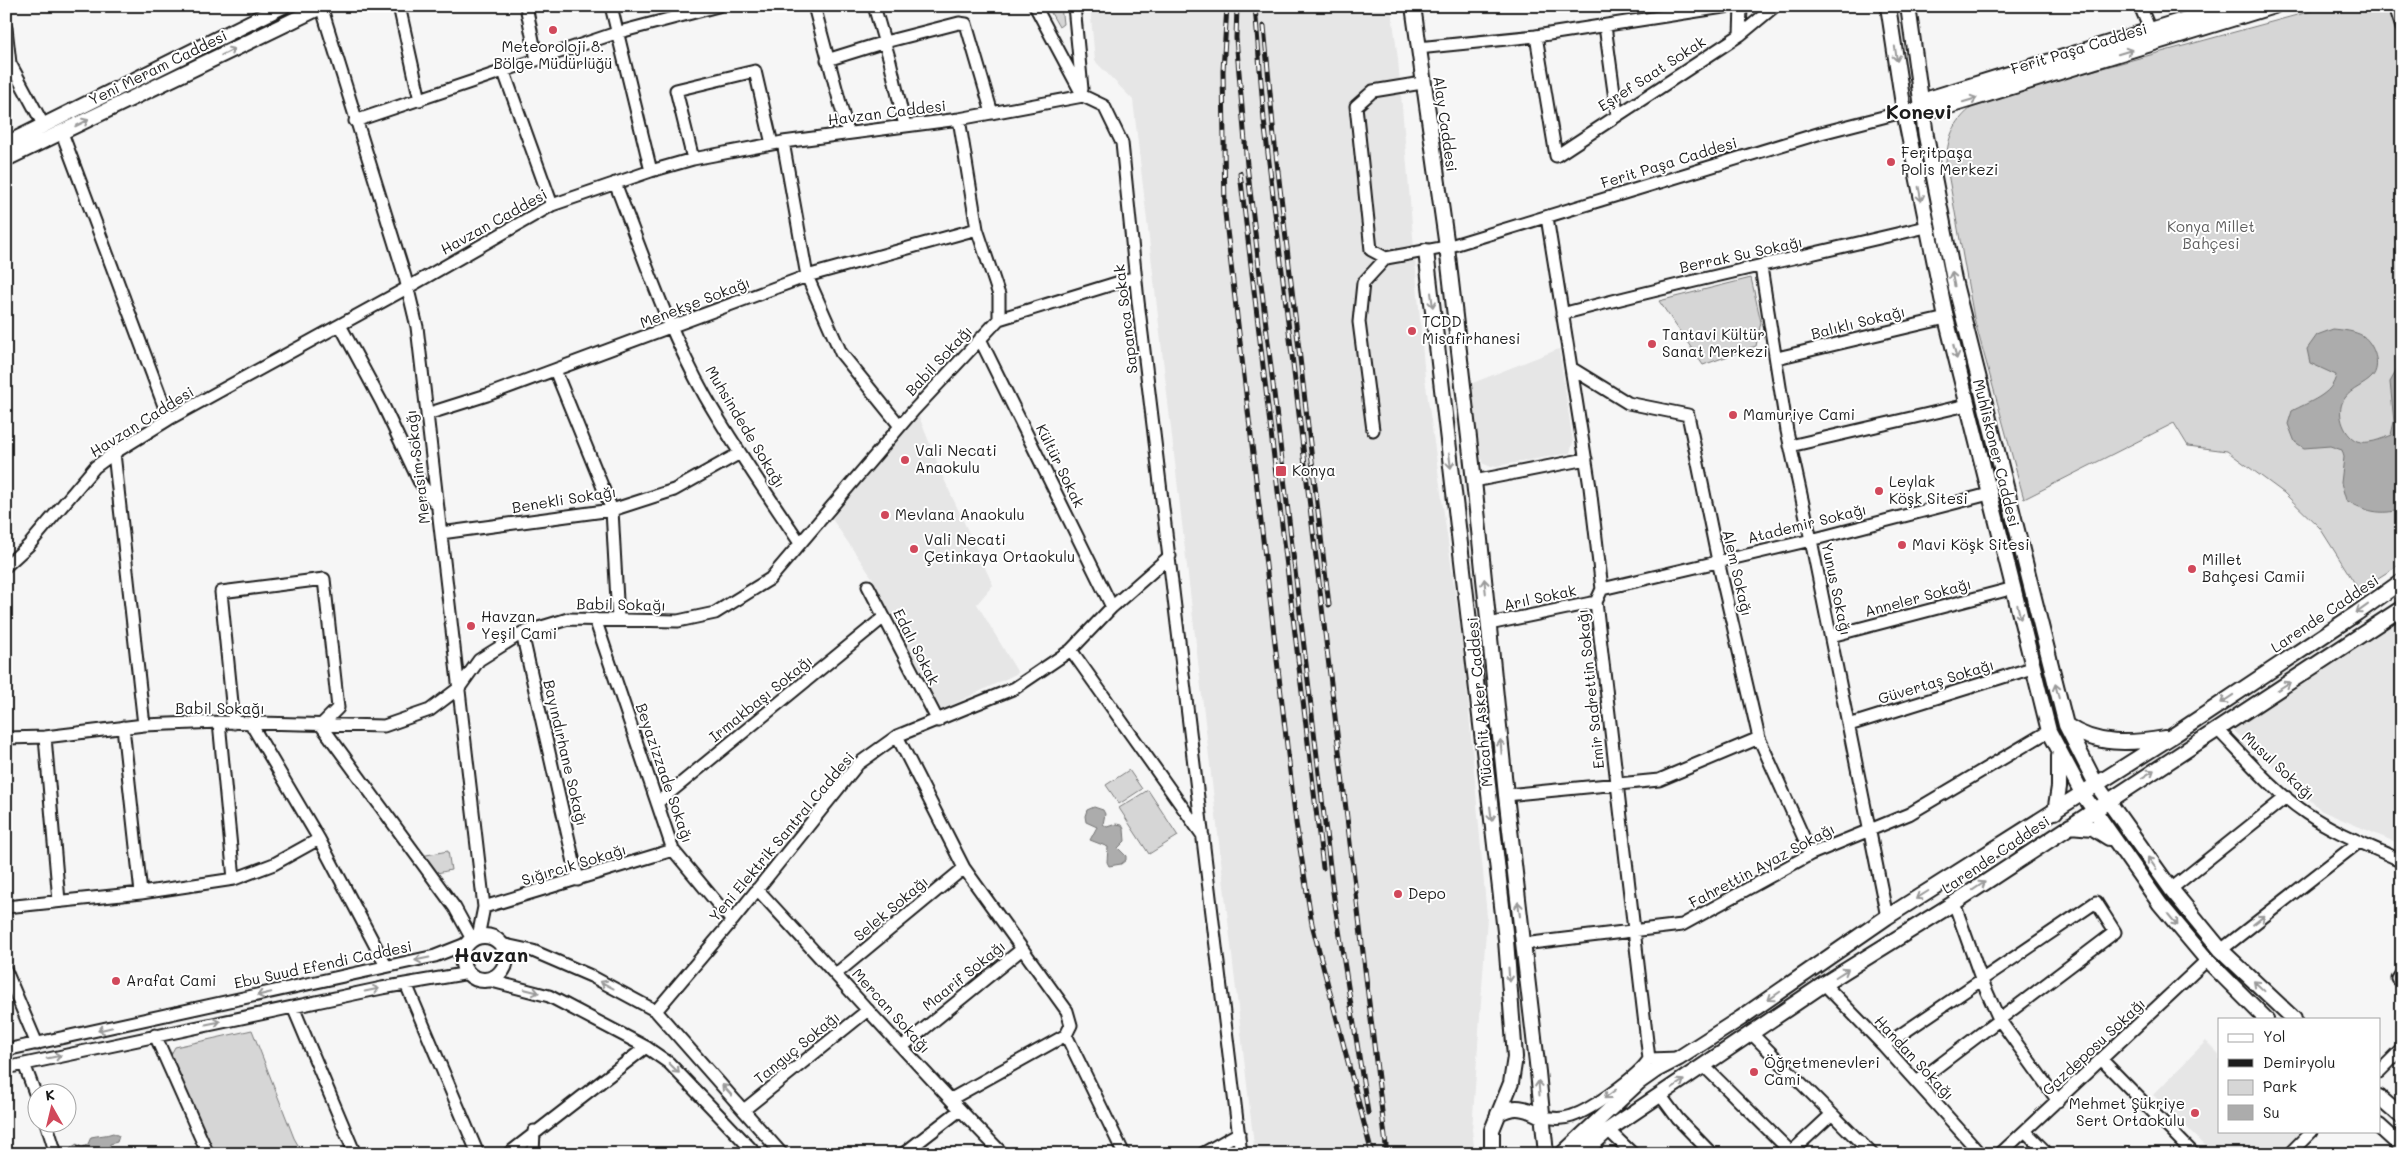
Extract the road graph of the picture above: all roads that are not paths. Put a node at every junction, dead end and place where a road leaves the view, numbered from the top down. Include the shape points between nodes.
1 (282, 6) edge
2 (399, 6) edge
3 (526, 6) edge
4 (611, 6) edge
5 (718, 6) edge
6 (814, 6) edge
7 (874, 6) edge
8 (1035, 6) edge
9 (1074, 6) edge
10 (1413, 6) edge
11 (1730, 6) edge
12 (1741, 6) edge
13 (1776, 6) edge
14 (1888, 6) edge
15 (1908, 6) edge
16 (2140, 6) edge
17 (2228, 6) edge
18 (2274, 6) edge
19 (2395, 6) edge
20 (322, 7) edge
21 (1605, 26) junction
22 (6, 28) edge
23 (2402, 28) edge
24 (2150, 30) junction
25 (616, 33) junction
26 (1740, 35) junction
27 (1536, 36) junction
28 (885, 42) junction
29 (1418, 48) junction
30 (537, 60) junction
31 (827, 60) junction
32 (8, 64) edge
33 (504, 72) junction
34 (1422, 83) junction
35 (1083, 96) junction
36 (420, 100) junction
37 (1922, 107) junction
38 (1904, 112) junction
39 (992, 113) junction
40 (1618, 114) junction
41 (959, 119) junction
42 (355, 121) junction
43 (44, 126) junction
44 (905, 126) junction
45 (62, 133) junction
46 (848, 134) junction
47 (778, 143) junction
48 (6, 144) edge
49 (6, 159) edge
50 (693, 159) junction
51 (651, 171) junction
52 (615, 184) junction
53 (552, 205) junction
54 (1547, 217) junction
55 (1926, 227) junction
56 (976, 229) junction
57 (1447, 247) junction
58 (1426, 251) junction
59 (1386, 258) junction
60 (1761, 267) junction
61 (807, 276) junction
62 (1136, 277) junction
63 (407, 288) junction
64 (1562, 314) junction
65 (1946, 318) junction
66 (999, 319) junction
67 (340, 325) junction
68 (672, 327) junction
69 (980, 339) junction
70 (1777, 358) junction
71 (1571, 368) junction
72 (555, 370) junction
73 (1967, 405) junction
74 (427, 414) junction
75 (169, 420) junction
76 (900, 426) junction
77 (1374, 430) dead end
78 (1790, 446) junction
79 (114, 453) junction
80 (740, 453) junction
81 (1586, 459) junction
82 (1474, 481) junction
83 (1989, 494) junction
84 (438, 507) junction
85 (612, 510) junction
86 (441, 533) junction
87 (1811, 540) junction
88 (800, 543) junction
89 (1170, 556) junction
90 (1718, 561) junction
91 (6, 566) edge
92 (2402, 581) edge
93 (868, 586) dead end
94 (2014, 588) junction
95 (1602, 589) junction
96 (1596, 602) junction
97 (1112, 607) junction
98 (2402, 608) edge
99 (884, 617) junction
100 (595, 619) junction
101 (618, 619) junction
102 (1489, 624) junction
103 (522, 632) junction
104 (1831, 636) junction
105 (1071, 650) junction
106 (2032, 668) junction
107 (459, 688) junction
108 (938, 721) junction
109 (219, 722) junction
110 (234, 723) junction
111 (251, 724) junction
112 (144, 725) junction
113 (320, 725) junction
114 (1849, 725) junction
115 (2066, 725) junction
116 (123, 727) junction
117 (2217, 728) junction
118 (2050, 731) junction
119 (897, 736) junction
120 (45, 737) junction
121 (2171, 737) junction
122 (6, 738) edge
123 (1759, 738) junction
124 (2059, 752) junction
125 (1617, 784) junction
126 (2096, 784) junction
127 (2082, 794) junction
128 (1506, 795) junction
129 (2286, 798) junction
130 (2107, 801) junction
131 (657, 803) junction
132 (2093, 810) junction
133 (2056, 812) junction
134 (2070, 826) junction
135 (1868, 830) junction
136 (1204, 838) junction
137 (319, 839) junction
138 (2115, 842) junction
139 (2359, 842) junction
140 (673, 850) junction
141 (1811, 854) junction
142 (2402, 861) edge
143 (964, 868) junction
144 (234, 879) junction
145 (578, 880) junction
146 (757, 889) junction
147 (2171, 889) junction
148 (141, 892) junction
149 (59, 901) junction
150 (1954, 903) junction
151 (6, 907) edge
152 (484, 907) junction
153 (1887, 917) junction
154 (732, 921) junction
155 (1634, 931) junction
156 (473, 940) junction
157 (501, 944) junction
158 (1523, 944) junction
159 (1022, 949) junction
160 (2221, 950) junction
161 (2207, 960) junction
162 (386, 966) junction
163 (6, 972) edge
164 (469, 973) junction
165 (837, 973) junction
166 (484, 979) junction
167 (1982, 981) junction
168 (406, 984) junction
169 (1824, 984) junction
170 (293, 1007) junction
171 (868, 1010) junction
172 (656, 1011) junction
173 (2265, 1018) edge
174 (2293, 1018) edge
175 (1999, 1019) junction
176 (1752, 1034) junction
177 (155, 1035) junction
178 (1066, 1035) junction
179 (37, 1044) junction
180 (902, 1046) junction
181 (1884, 1046) junction
182 (646, 1047) junction
183 (2402, 1049) edge
184 (6, 1050) edge
185 (2102, 1060) junction
186 (24, 1064) junction
187 (1652, 1064) junction
188 (1704, 1066) junction
189 (6, 1068) edge
190 (2380, 1071) edge
191 (31, 1082) edge
192 (1917, 1082) junction
193 (1661, 1096) junction
194 (2380, 1098) edge
195 (951, 1099) junction
196 (2058, 1101) junction
197 (745, 1110) junction
198 (960, 1110) junction
199 (1498, 1114) junction
200 (1832, 1114) junction
201 (1541, 1116) junction
202 (2402, 1117) edge
203 (2380, 1127) edge
204 (1608, 1130) junction
205 (2025, 1131) junction
206 (49, 1132) edge
207 (534, 1132) junction
208 (1239, 1132) junction
209 (2311, 1132) edge
210 (2402, 1147) edge
211 (1791, 1153) edge
212 (56, 1154) edge
213 (208, 1154) edge
214 (356, 1154) edge
215 (478, 1154) edge
216 (508, 1154) edge
217 (533, 1154) edge
218 (756, 1154) edge
219 (782, 1154) edge
220 (903, 1154) edge
221 (1003, 1154) edge
222 (1124, 1154) edge
223 (1202, 1154) edge
224 (1241, 1154) edge
225 (1492, 1154) edge
226 (1546, 1154) edge
227 (1562, 1154) edge
228 (1582, 1154) edge
229 (1632, 1154) edge
230 (1712, 1154) edge
231 (1872, 1154) edge
232 (1981, 1154) edge
233 (2000, 1154) edge
234 (2048, 1154) edge
235 (2194, 1154) edge
236 (2289, 1154) edge

1 - 43 main road, Yeni Meram Caddesi
2 - 36 street
3 - 30 street
4 - 25 street
5 - 25 street
6 - 31 street
7 - 28 street
8 - 35 street
9 - 35 street
10 - 29 main road, Alay Caddesi
11 - 21 street
12 - 26 street
13 - 26 street, Eşref Saat Sokak
14 -> 38 main road, Muhliskoner Caddesi
15 - 37 main road, Muhliskoner Caddesi
16 - 24 street
17 - 24 main road, Ferit Paşa Caddesi
37 -> 18 main road, Ferit Paşa Caddesi via 1946,107
19 - 23 street
20 - 42 street, Merasim Sokağı
45 -> 20 main road, Yeni Meram Caddesi
21 - 27 street
21 - 40 street
22 - 32 street
24 - 37 main road, Ferit Paşa Caddesi via 1931,98
25 - 30 street
25 - 51 street
26 - 40 street, Eşref Saat Sokak
27 - 29 street
27 - 40 street, Eşref Saat Sokak via 1556,156
28 - 31 street
28 - 39 street via 958,23 966,24
28 - 44 street
29 - 34 main road, Alay Caddesi
30 - 33 street
31 - 46 street
32 - 43 street
33 - 36 street
33 - 53 street
34 - 57 main road, Alay Caddesi
34 - 59 street via 1374,91 1356,106 1371,250
35 - 39 street, Havzan Caddesi
35 - 62 street, Sapanca Sokak via 1104,106 1122,143
36 - 42 street
37 - 38 street, Ferit Paşa Caddesi
115 -> 37 main road, Muhliskoner Caddesi via 1954,280
38 - 54 street, Ferit Paşa Caddesi via 1821,133
38 -> 55 main road, Muhliskoner Caddesi
39 - 41 street, Havzan Caddesi
41 - 44 street, Havzan Caddesi
41 - 56 street
42 - 63 street, Merasim Sokağı
43 - 48 main road, Yeni Meram Caddesi
44 - 46 street, Havzan Caddesi
45 - 49 main road, Yeni Meram Caddesi
45 - 75 street
46 - 47 street, Havzan Caddesi
47 - 50 street, Havzan Caddesi
47 - 50 street via 755,71 676,90
47 - 61 street
50 - 51 street, Havzan Caddesi
51 - 52 street, Havzan Caddesi
52 - 53 street, Havzan Caddesi
52 - 68 street, Muhsindede Sokağı
53 - 63 street, Havzan Caddesi
54 - 57 street, Ferit Paşa Caddesi
54 - 64 street, Emir Sadrettin Sokağı
55 - 60 street, Berrak Su Sokağı
55 - 65 main road, Muhliskoner Caddesi
56 - 61 street, Menekşe Sokağı
56 - 66 street via 999,295
57 - 58 street, Ferit Paşa Caddesi
57 - 82 main road, Mücahit Asker Caddesi
58 - 59 street, Ferit Paşa Caddesi
58 -> 199 main road, Mücahit Asker Caddesi via 1507,950 1515,1057 1511,1082
59 - 77 street via 1363,283 1360,322
60 - 64 street, Berrak Su Sokağı via 1662,287
60 - 70 street, Yunus Sokağı
61 - 68 street, Menekşe Sokağı
61 - 76 street via 841,353
62 - 66 street, Babil Sokağı
62 - 89 street, Sapanca Sokak
63 - 67 street, Havzan Caddesi
63 - 74 street, Merasim Sokağı via 416,327
64 - 71 street, Emir Sadrettin Sokağı
65 - 70 street, Balıklı Sokağı
65 -> 73 main road, Muhliskoner Caddesi
66 - 69 street, Babil Sokağı
67 - 75 street, Havzan Caddesi
67 - 84 street via 419,481
68 - 72 street, Menekşe Sokağı
68 - 80 street, Muhsindede Sokağı via 705,395
69 - 76 street, Babil Sokağı
69 - 97 street, Kültür Sokak
70 - 78 street, Yunus Sokağı
71 - 81 street, Emir Sadrettin Sokağı
71 - 90 street, Alem Sokağı via 1628,403 1688,415
72 - 74 street, Menekşe Sokağı
72 - 85 street
73 - 78 street
73 - 83 main road, Muhliskoner Caddesi
74 - 84 street, Merasim Sokağı
75 - 79 street, Havzan Caddesi
76 - 88 street, Babil Sokağı
78 - 87 street, Yunus Sokağı
79 - 91 street, Havzan Caddesi via 95,467 29,545
79 - 112 street
80 - 85 street, Benekli Sokağı via 674,490
80 - 88 street, Muhsindede Sokağı
81 - 82 street
81 - 95 street, Emir Sadrettin Sokağı
102 -> 82 main road, Mücahit Asker Caddesi
83 - 87 street, Atademir Sokağı
83 - 94 main road, Muhliskoner Caddesi
84 - 86 street, Merasim Sokağı
85 - 86 street, Benekli Sokağı
85 - 101 street
86 - 107 street, Merasim Sokağı
87 - 90 street, Atademir Sokağı
87 - 104 street, Yunus Sokağı
88 - 101 street, Babil Sokağı via 770,579 715,613 678,621
89 - 97 street, Yeni Elektrik Santral Caddesi
89 - 136 street, Sapanca Sokak
90 - 95 street, Atademir Sokağı
90 - 123 street, Alem Sokağı
92 -> 121 main road, Larende Caddesi
93 - 99 street, Edalı Sokak
94 - 104 street, Anneler Sokağı
94 -> 106 main road, Muhliskoner Caddesi
95 - 96 street, Emir Sadrettin Sokağı
96 - 102 street, Arıl Sokak
96 - 125 street, Emir Sadrettin Sokağı
97 - 105 street, Yeni Elektrik Santral Caddesi
117 -> 98 main road, Larende Caddesi
99 - 108 street, Edalı Sokak
99 - 131 street, Irmakbaşı Sokağı
100 - 101 street, Babil Sokağı
100 - 103 street, Babil Sokağı via 568,619
100 - 131 street, Beyazizzade Sokağı
128 -> 102 main road, Mücahit Asker Caddesi
103 - 107 street, Babil Sokağı via 479,660
103 - 145 street, Bayındırhane Sokağı
104 - 114 street, Yunus Sokağı
105 - 108 street, Yeni Elektrik Santral Caddesi via 1015,688
105 - 136 street
106 - 114 street, Güvertaş Sokağı
106 - 118 main road, Muhliskoner Caddesi
107 - 113 street, Babil Sokağı via 430,710 384,726
107 - 152 street, Merasim Sokağı
108 - 119 street, Yeni Elektrik Santral Caddesi
109 - 110 street, Babil Sokağı
109 - 112 street, Babil Sokağı
109 - 144 street
110 - 111 street, Babil Sokağı
110 - 113 street via 221,592 324,579 338,708
111 - 113 street, Babil Sokağı
111 - 137 street
112 - 116 street, Babil Sokağı
113 - 156 street via 455,908
114 - 135 street, Yunus Sokağı
115 - 121 main road via 2079,734 2113,743
115 - 126 main road, Muhliskoner Caddesi
116 - 120 street, Babil Sokağı
116 - 148 street
117 - 129 street, Musul Sokağı
130 -> 117 main road, Larende Caddesi
118 - 124 main road, Muhliskoner Caddesi
118 - 135 street, Fahrettin Ayaz Sokağı via 1909,814
119 - 143 street
119 - 146 street, Yeni Elektrik Santral Caddesi via 858,764
120 - 122 street, Babil Sokağı
120 - 149 street
121 - 126 main road, Larende Caddesi
123 - 125 street via 1659,780
123 - 141 street, Alem Sokağı
124 - 127 main road, Muhliskoner Caddesi
124 - 133 main road
125 - 128 street
125 - 155 street, Emir Sadrettin Sokağı
126 - 127 main road, Larende Caddesi
126 - 130 main road, Muhliskoner Caddesi
127 - 132 main road, Muhliskoner Caddesi
127 - 133 main road, Larende Caddesi
158 -> 128 main road, Mücahit Asker Caddesi
129 - 139 street, Musul Sokağı via 2305,813
129 - 147 street
130 - 132 main road, Larende Caddesi
147 -> 130 main road, Muhliskoner Caddesi
131 - 140 street, Beyazizzade Sokağı
132 - 134 main road, Larende Caddesi
132 - 138 main road, Muhliskoner Caddesi
133 -> 153 main road, Larende Caddesi
134 - 138 main road via 2093,828
150 -> 134 main road, Larende Caddesi
135 - 141 street, Fahrettin Ayaz Sokağı
135 - 153 street, Yunus Sokağı
136 - 208 street, Sapanca Sokak
137 - 144 street via 274,864
137 - 162 street
138 -> 161 main road, Muhliskoner Caddesi via 2160,904
139 - 142 street, Musul Sokağı
160 -> 139 street
140 - 145 street, Sığırcık Sokağı
140 - 154 street, Beyazizzade Sokağı
141 - 155 street, Fahrettin Ayaz Sokağı via 1682,925
143 - 159 street
143 - 165 street, Selek Sokağı
144 - 148 street
145 - 152 street, Sığırcık Sokağı
146 - 154 street, Yeni Elektrik Santral Caddesi
146 - 165 street, Mercan Sokağı
147 - 160 main road, Muhliskoner Caddesi
148 - 149 street
149 - 151 street
150 - 167 street
169 -> 150 main road, Larende Caddesi
152 - 156 street, Merasim Sokağı
153 -> 187 main road, Larende Caddesi via 1679,1058
154 - 172 street, Yeni Elektrik Santral Caddesi
155 - 158 street, Fahrettin Ayaz Sokağı
155 - 187 street, Emir Sadrettin Sokağı
156 - 157 main road via 491,937
156 -> 162 street, Ebu Suud Efendi Caddesi via 435,956
156 - 164 main road via 464,948 463,962
157 - 166 main road via 505,964 497,975
172 -> 157 street via 542,954
201 -> 158 main road, Mücahit Asker Caddesi
159 - 178 street via 1067,1010 1071,1025
159 - 180 street, Maarif Sokağı
174 -> 160 main road, Muhliskoner Caddesi
161 - 173 main road, Muhliskoner Caddesi
161 - 185 street, Gazdeposu Sokağı
162 -> 179 street, Ebu Suud Efendi Caddesi
163 - 179 street
164 - 166 main road
164 - 168 street
165 - 171 street, Mercan Sokağı
166 -> 182 street via 548,996
167 - 175 street
167 - 175 street via 2096,902 2115,932
167 - 181 street
170 -> 168 street
168 - 215 street
169 - 176 main road, Larende Caddesi
169 - 181 street, Handan Sokağı
177 -> 170 street
170 - 214 street
171 - 180 street, Mercan Sokağı
171 - 197 street, Tanguç Sokağı
197 -> 172 street
175 - 192 street
175 - 196 street
176 - 188 main road, Larende Caddesi
176 - 200 street
186 -> 177 street
177 - 213 street
178 - 195 street
178 - 222 street
179 - 184 street, Ebu Suud Efendi Caddesi
180 - 195 street, Mercan Sokağı
181 - 192 street, Handan Sokağı
182 - 207 street
182 -> 218 street via 669,1063
183 - 190 street
185 - 196 street, Gazdeposu Sokağı
185 - 235 street
186 - 189 street
186 - 191 street
187 -> 201 street via 1605,1098 1573,1116 1555,1119
187 - 227 main road, Larende Caddesi via 1639,1082
193 -> 188 main road, Larende Caddesi
188 - 211 street
192 - 232 street, Handan Sokağı
193 - 204 main road, Larende Caddesi
193 - 230 street
194 - 202 main road
195 - 198 street, Mercan Sokağı
196 - 205 street, Gazdeposu Sokağı
197 - 219 street
198 - 220 street
198 - 221 street, Mercan Sokağı
199 - 201 main road via 1508,1108 1520,1108
199 - 225 main road, Mücahit Asker Caddesi via 1492,1130
200 - 211 street
200 - 231 street
201 - 226 main road, Mücahit Asker Caddesi
203 - 210 main road
204 - 228 main road, Larende Caddesi
204 - 229 street
205 - 233 street, Gazdeposu Sokağı
205 - 234 street
206 - 212 street
207 - 216 street
207 - 217 street
208 - 223 street
208 - 224 street, Sapanca Sokak
209 - 236 street

